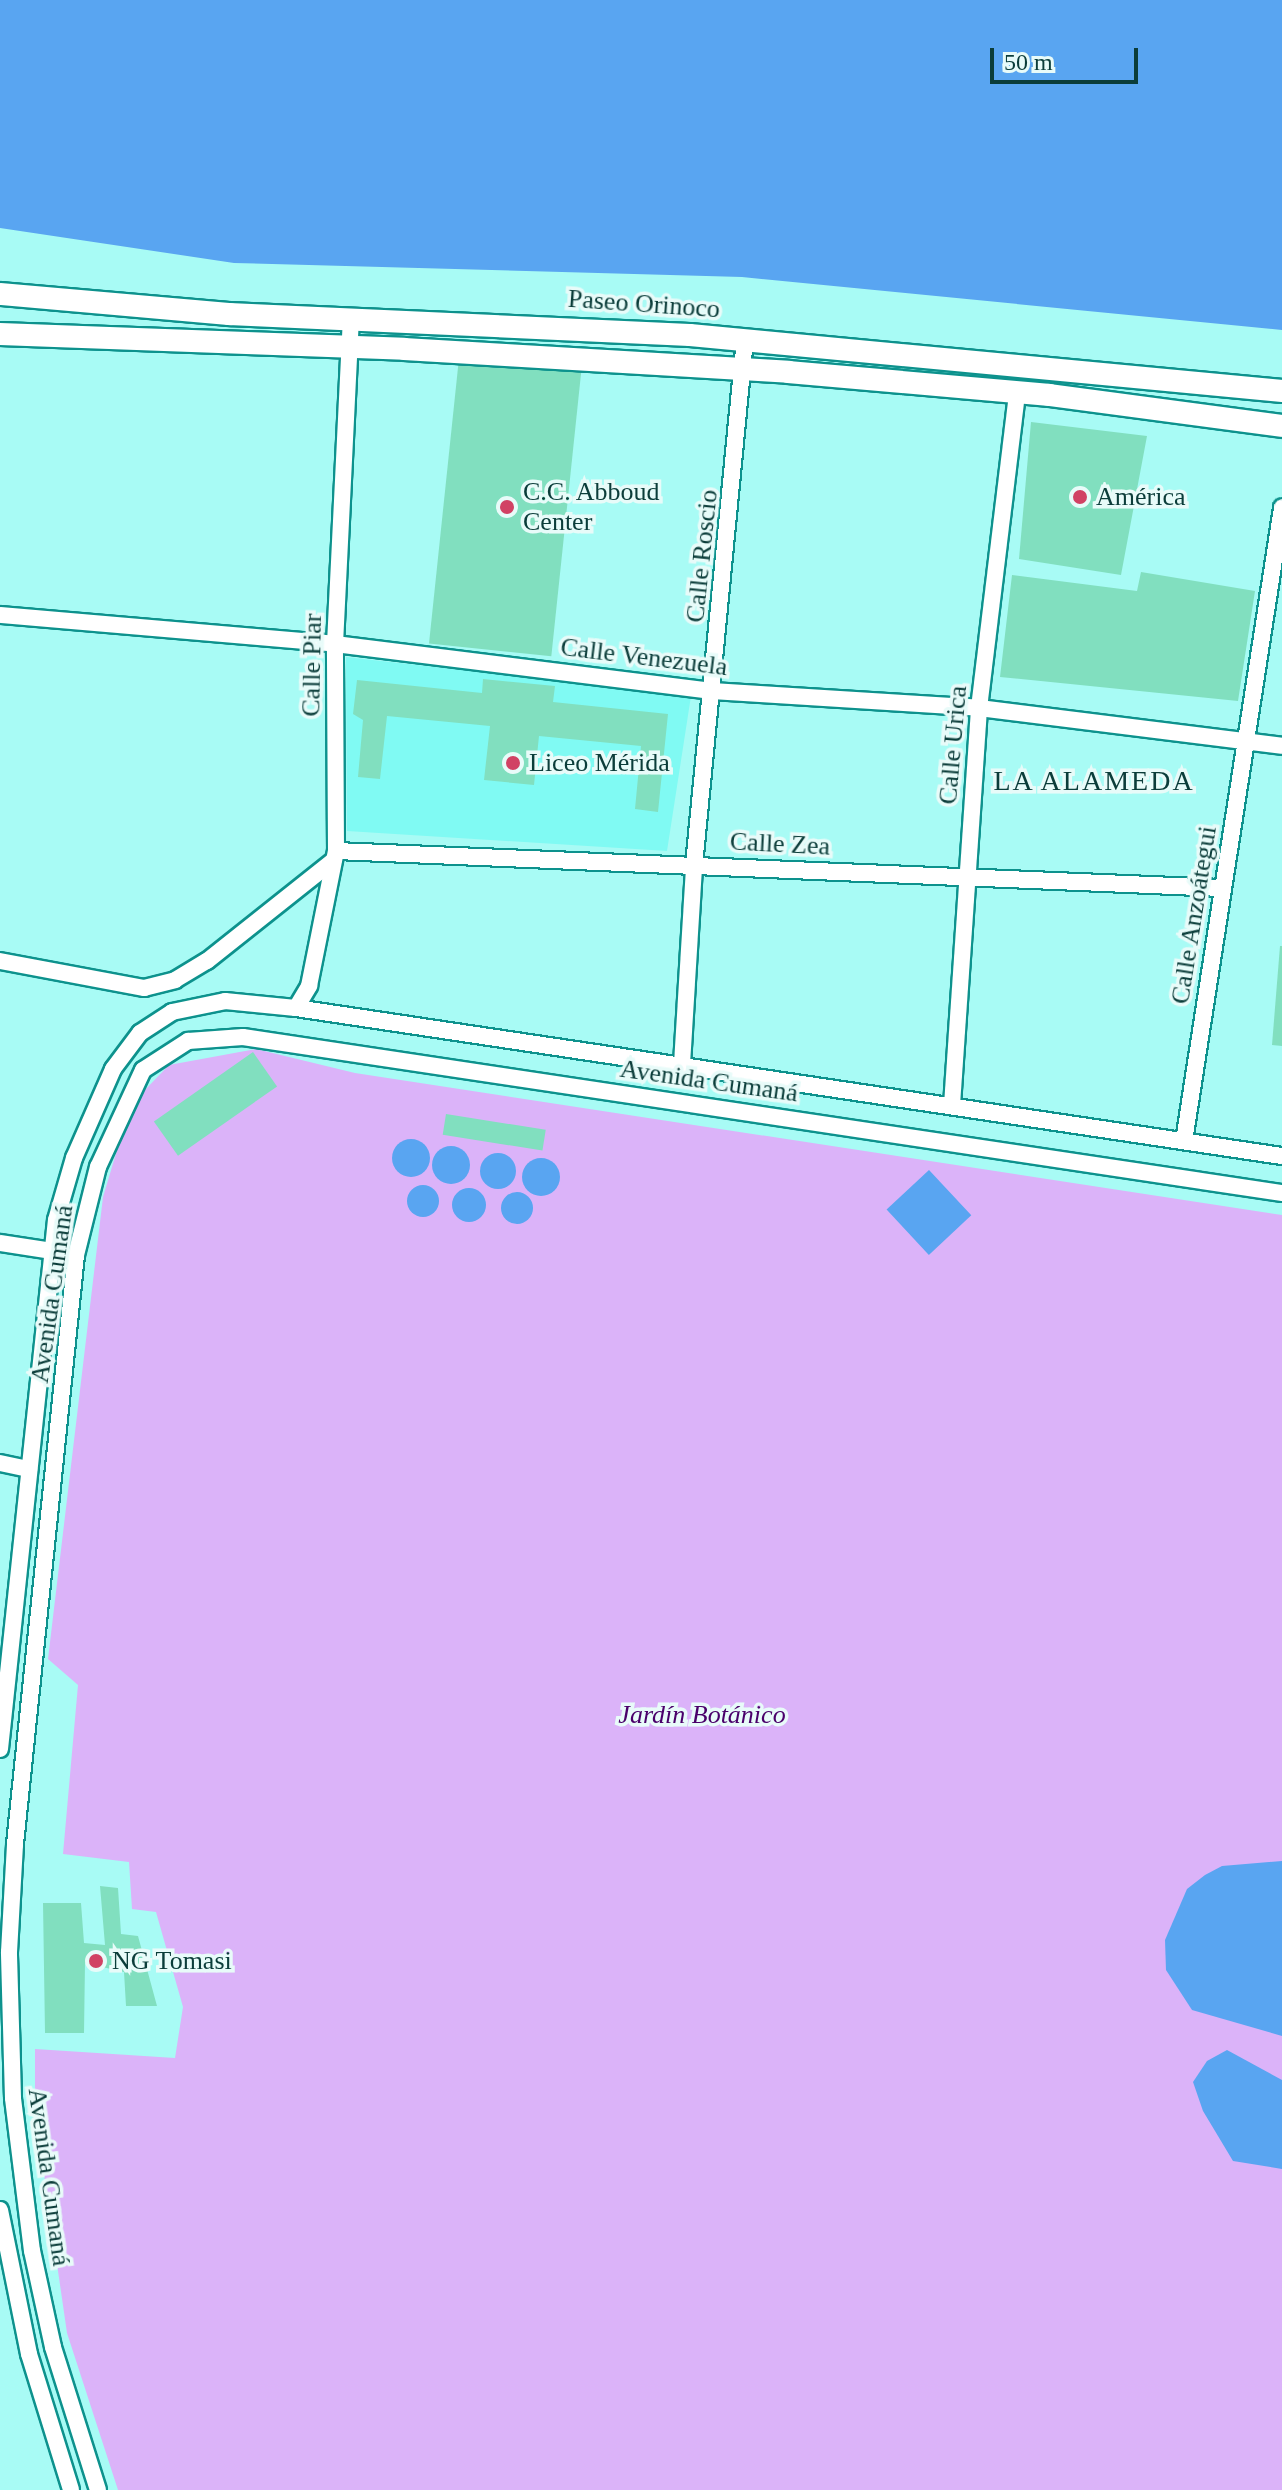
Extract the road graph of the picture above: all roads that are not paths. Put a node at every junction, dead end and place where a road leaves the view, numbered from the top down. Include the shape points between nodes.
1 (0, 294) edge
2 (351, 318) junction
3 (0, 334) edge
4 (745, 339) junction
5 (350, 347) junction
6 (742, 369) junction
7 (1282, 391) edge
8 (1017, 392) junction
9 (1282, 426) edge
10 (1282, 508) edge
11 (0, 615) edge
12 (335, 644) junction
13 (712, 691) junction
14 (979, 708) junction
15 (1248, 742) junction
16 (1282, 746) edge
17 (335, 855) junction
18 (694, 865) junction
19 (965, 876) junction
20 (1222, 888) junction
21 (0, 961) edge
22 (296, 1008) junction
23 (682, 1064) junction
24 (952, 1105) junction
25 (1184, 1141) junction
26 (1282, 1156) edge
27 (1282, 1193) edge
28 (0, 1243) edge
29 (52, 1251) junction
30 (0, 1463) edge
31 (29, 1469) junction
32 (3, 1696) edge
33 (0, 1749) edge
34 (0, 2210) edge
35 (71, 2490) edge
36 (98, 2490) edge

1 - 2 street, Paseo Orinoco via 186,311
2 - 4 street, Paseo Orinoco
2 - 5 street, Calle Piar
3 - 5 street
4 - 6 street, Calle Roscio
4 - 7 street, Paseo Orinoco
5 - 6 street
5 - 12 street, Calle Piar
6 - 8 street
6 - 13 street, Calle Roscio
8 - 9 street
8 - 14 street, Calle Urica
10 - 15 street, Calle Anzoátegui
11 - 12 street, Calle Venezuela
12 - 13 street, Calle Venezuela
12 - 17 street, Calle Piar
13 - 14 street, Calle Venezuela
13 - 18 street, Calle Roscio
14 - 15 street, Calle Venezuela
14 - 19 street, Calle Urica
15 - 16 street, Calle Venezuela
15 - 20 street, Calle Anzoátegui
17 - 18 street, Calle Zea
17 - 21 street via 207,961 175,980 144,988
17 - 22 street, Calle Piar via 309,986
18 - 19 street, Calle Zea
18 - 23 street, Calle Roscio
19 - 20 street, Calle Zea
19 - 24 street, Calle Urica
20 - 25 street, Calle Anzoátegui
22 - 23 street, Avenida Cumaná
22 - 29 street, Avenida Cumaná via 206,1001 172,1012 140,1033 113,1069 90,1118 64,1192
23 - 24 street, Avenida Cumaná
24 - 25 street, Avenida Cumaná
25 - 26 street, Avenida Cumaná
27 - 36 street, Avenida Cumaná via 243,1037 188,1041 143,1070 98,1167 76,1255 15,1844 9,1952 13,2098 32,2251 61,2377
28 - 29 street
29 - 31 street, Avenida Cumaná
30 - 31 street
31 - 32 street, Avenida Cumaná
32 - 33 street, Avenida Cumaná
34 - 35 street, Avenida Cumaná via 29,2354

